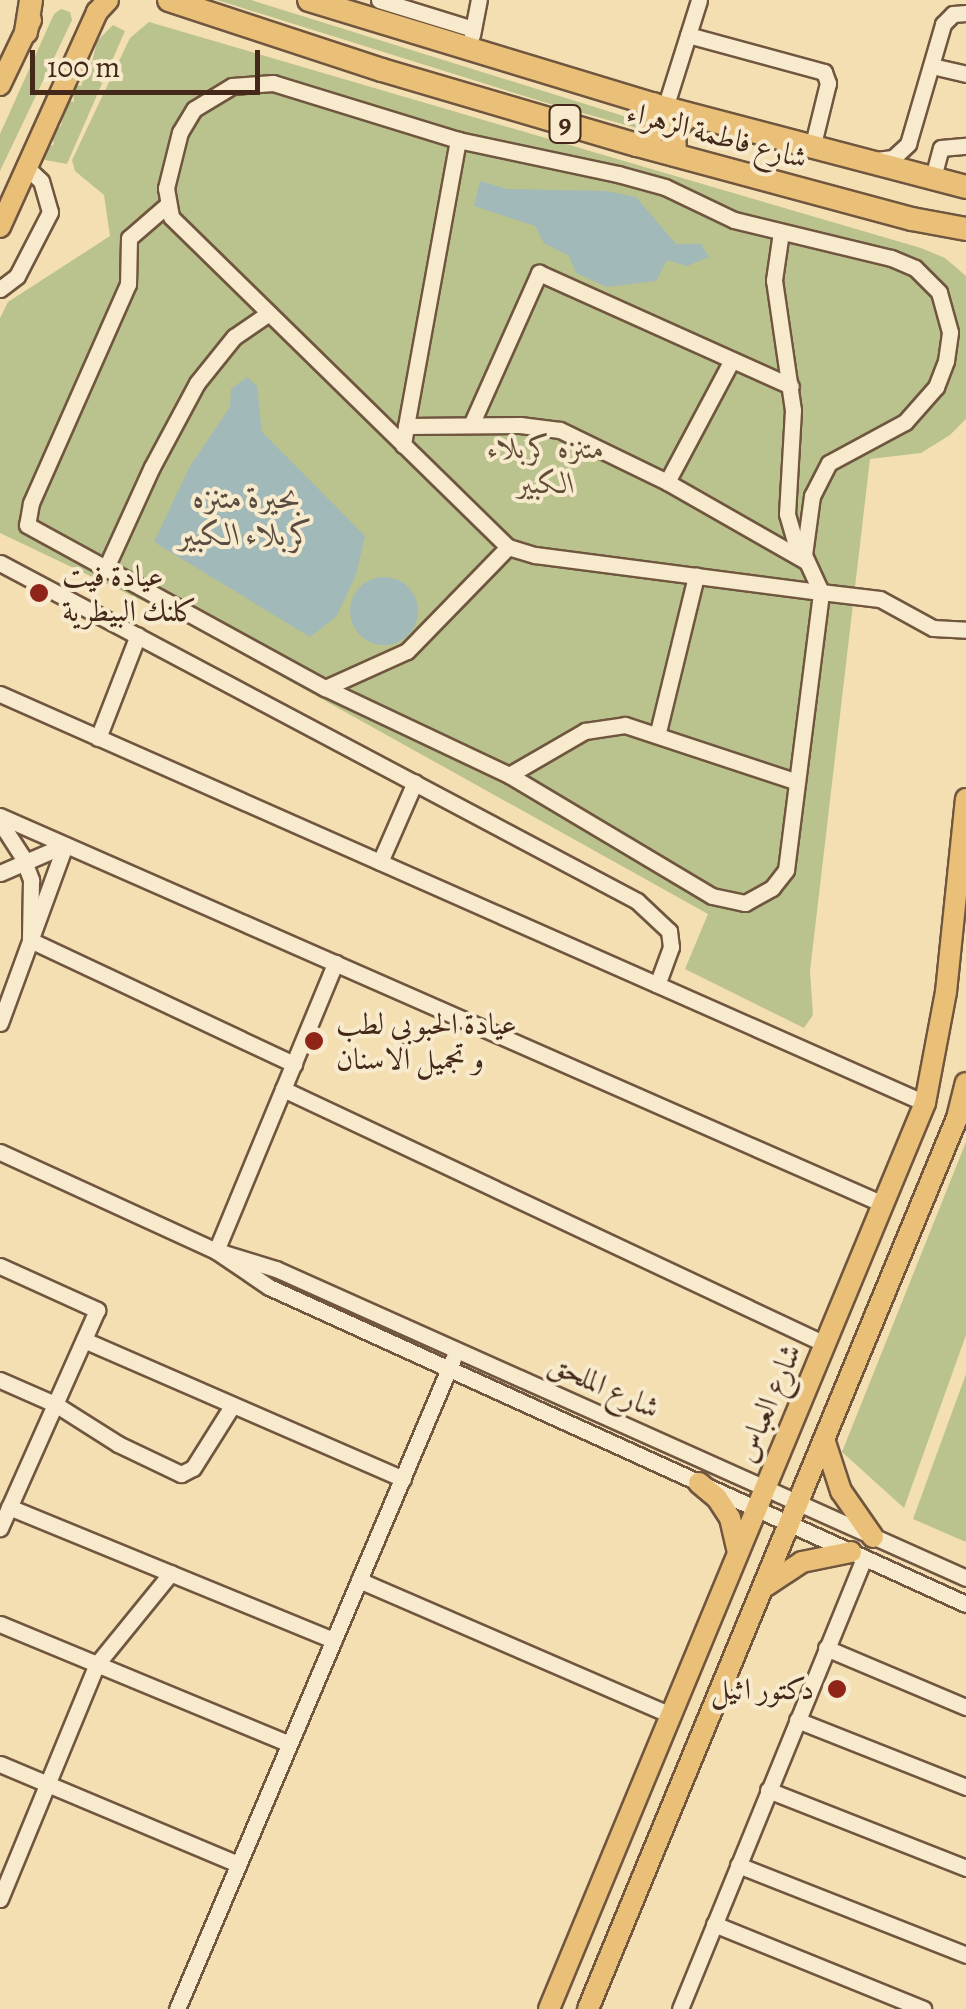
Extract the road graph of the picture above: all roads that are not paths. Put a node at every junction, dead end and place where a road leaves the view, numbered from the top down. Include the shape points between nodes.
1 (31, 0) edge
2 (40, 0) edge
3 (168, 0) edge
4 (310, 0) edge
5 (379, 0) edge
6 (479, 0) edge
7 (699, 0) edge
8 (103, 6) edge
9 (966, 12) edge
10 (26, 32) junction
11 (688, 35) junction
12 (471, 40) junction
13 (932, 66) junction
14 (966, 74) edge
15 (0, 86) edge
16 (659, 106) junction
17 (690, 115) junction
18 (458, 140) junction
19 (638, 145) junction
20 (966, 146) edge
21 (812, 148) junction
22 (675, 156) junction
23 (861, 162) junction
24 (26, 168) junction
25 (932, 182) junction
26 (966, 188) edge
27 (166, 206) junction
28 (912, 219) junction
29 (0, 227) edge
30 (966, 228) edge
31 (781, 232) junction
32 (966, 242) edge
33 (0, 289) edge
34 (268, 313) junction
35 (732, 360) junction
36 (791, 386) junction
37 (471, 425) junction
38 (406, 426) junction
39 (403, 445) junction
40 (667, 482) junction
41 (508, 546) junction
42 (803, 558) junction
43 (0, 563) edge
44 (105, 570) junction
45 (696, 576) junction
46 (821, 592) junction
47 (966, 630) edge
48 (138, 635) junction
49 (325, 688) junction
50 (0, 694) edge
51 (658, 732) junction
52 (98, 738) junction
53 (509, 775) junction
54 (415, 782) junction
55 (798, 782) junction
56 (966, 800) edge
57 (0, 819) edge
58 (65, 845) junction
59 (25, 862) junction
60 (380, 862) junction
61 (0, 873) edge
62 (30, 940) junction
63 (335, 964) junction
64 (657, 985) junction
65 (0, 1024) edge
66 (294, 1064) junction
67 (966, 1083) edge
68 (283, 1089) junction
69 (924, 1103) junction
70 (0, 1152) edge
71 (883, 1204) junction
72 (216, 1251) junction
73 (0, 1266) edge
74 (84, 1340) junction
75 (825, 1344) junction
76 (457, 1350) junction
77 (449, 1369) junction
78 (0, 1380) edge
79 (55, 1404) junction
80 (232, 1406) junction
81 (824, 1439) junction
82 (403, 1478) junction
83 (699, 1483) junction
84 (765, 1488) junction
85 (798, 1503) junction
86 (9, 1507) junction
87 (756, 1509) junction
88 (789, 1524) junction
89 (0, 1528) edge
90 (873, 1536) junction
91 (738, 1552) junction
92 (858, 1555) junction
93 (170, 1573) junction
94 (966, 1578) edge
95 (359, 1580) junction
96 (761, 1591) junction
97 (966, 1604) edge
98 (0, 1624) edge
99 (334, 1640) junction
100 (826, 1648) junction
101 (97, 1664) junction
102 (966, 1707) edge
103 (671, 1715) junction
104 (797, 1720) junction
105 (290, 1744) junction
106 (0, 1764) edge
107 (48, 1784) junction
108 (966, 1787) edge
109 (768, 1790) junction
110 (238, 1864) junction
111 (738, 1865) junction
112 (966, 1868) edge
113 (0, 1899) edge
114 (714, 1924) junction
115 (966, 1955) edge
116 (177, 2009) edge
117 (549, 2009) edge
118 (588, 2009) edge
119 (680, 2009) edge
120 (922, 2009) edge

1 - 10 highway
2 - 10 main road
3 - 19 highway, شارع فاطمة الزهراء / 9
4 - 12 highway, شارع فاطمة الزهراء / 9
5 - 12 street
6 - 12 street
7 - 11 street
8 - 24 main road
9 - 13 street via 945,20
10 - 15 main road
11 - 16 street
11 - 21 street via 824,72 828,83
12 - 16 highway, شارع فاطمة الزهراء / 9
13 - 14 street
13 - 23 street via 903,152
16 - 17 highway, شارع فاطمة الزهراء / 9
16 - 19 highway via 654,131
17 - 21 highway, شارع فاطمة الزهراء / 9
17 - 22 highway via 674,129
18 - 27 street via 273,83 241,83 201,103 183,124
18 - 31 street via 665,187 724,217
18 - 38 street
19 - 22 highway, شارع فاطمة الزهراء / 9
20 - 25 street via 941,148
21 - 23 highway, شارع فاطمة الزهراء / 9
22 - 28 highway, شارع فاطمة الزهراء / 9
23 - 25 highway, شارع فاطمة الزهراء / 9
24 - 29 main road
24 - 33 street via 41,180 50,212 17,276
25 - 26 highway, شارع فاطمة الزهراء / 9
27 - 34 street
27 - 44 street via 129,238 128,284 26,517 33,531
28 - 30 highway, شارع فاطمة الزهراء / 9
28 - 32 highway
31 - 36 street via 774,280
31 - 42 street via 914,268 939,292 949,321 946,361 926,400 905,422 838,456 823,472 812,496
34 - 39 street
34 - 44 street via 234,337 197,384
35 - 36 street
35 - 37 street via 540,273
35 - 40 street
36 - 42 street via 787,514
37 - 38 street
37 - 40 street via 560,430
38 - 39 street
39 - 41 street
40 - 42 street
41 - 45 street
41 - 49 street via 407,651
42 - 46 street
43 - 48 street
44 - 49 street
45 - 46 street
45 - 51 street
46 - 47 street via 880,599 933,628
46 - 55 street
48 - 52 street
48 - 54 street
49 - 53 street
50 - 52 street
51 - 53 street via 600,727
51 - 55 street
52 - 60 street
53 - 55 street via 712,896 745,903 772,888 786,870
54 - 60 street
54 - 64 street via 649,909 670,939
56 - 69 main road, شارع العباس via 946,992
57 - 58 street
57 - 59 street
58 - 59 street
58 - 62 street
58 - 63 street
59 - 61 street
59 - 62 street via 33,899
60 - 64 street
62 - 65 street
62 - 66 street
63 - 66 street
63 - 71 street
64 - 69 street
66 - 68 street
67 - 81 main road
68 - 72 street
68 - 75 street
69 - 71 main road, شارع العباس
70 - 72 street
71 - 75 main road, شارع العباس
72 - 76 street, شارع الملحق via 276,1269
72 - 77 street, شارع الملحق via 269,1286
73 - 74 street via 97,1310
74 - 79 street
74 - 80 street
75 - 84 main road, شارع العباس
76 - 77 street
76 - 84 street, شارع الملحق
77 - 82 street
77 - 83 street, شارع الملحق
78 - 79 street
79 - 80 street via 182,1474 193,1468
79 - 86 street
80 - 82 street
81 - 85 main road
81 - 90 main road via 841,1492
82 - 95 street
83 - 87 street, شارع الملحق
83 - 91 main road via 730,1518
84 - 85 street, شارع الملحق
84 - 87 main road, شارع العباس
85 - 88 main road
85 - 90 street, شارع الملحق
86 - 89 street
86 - 93 street
87 - 88 street, شارع الملحق
87 - 91 main road, شارع العباس
88 - 92 street, شارع الملحق
88 - 96 main road
90 - 94 street, شارع الملحق
91 - 103 main road, شارع العباس
92 - 96 main road via 802,1562
92 - 97 street, شارع الملحق
92 - 100 street
93 - 99 street
93 - 101 street
95 - 99 street
95 - 103 street
96 - 118 main road
98 - 101 street
99 - 105 street
100 - 102 street
100 - 104 street
101 - 105 street
101 - 107 street
103 - 117 main road, شارع العباس
104 - 108 street
104 - 109 street
105 - 110 street
106 - 107 street
107 - 110 street
107 - 113 street
109 - 111 street
109 - 112 street
110 - 116 street
111 - 114 street
111 - 115 street
114 - 119 street
114 - 120 street

